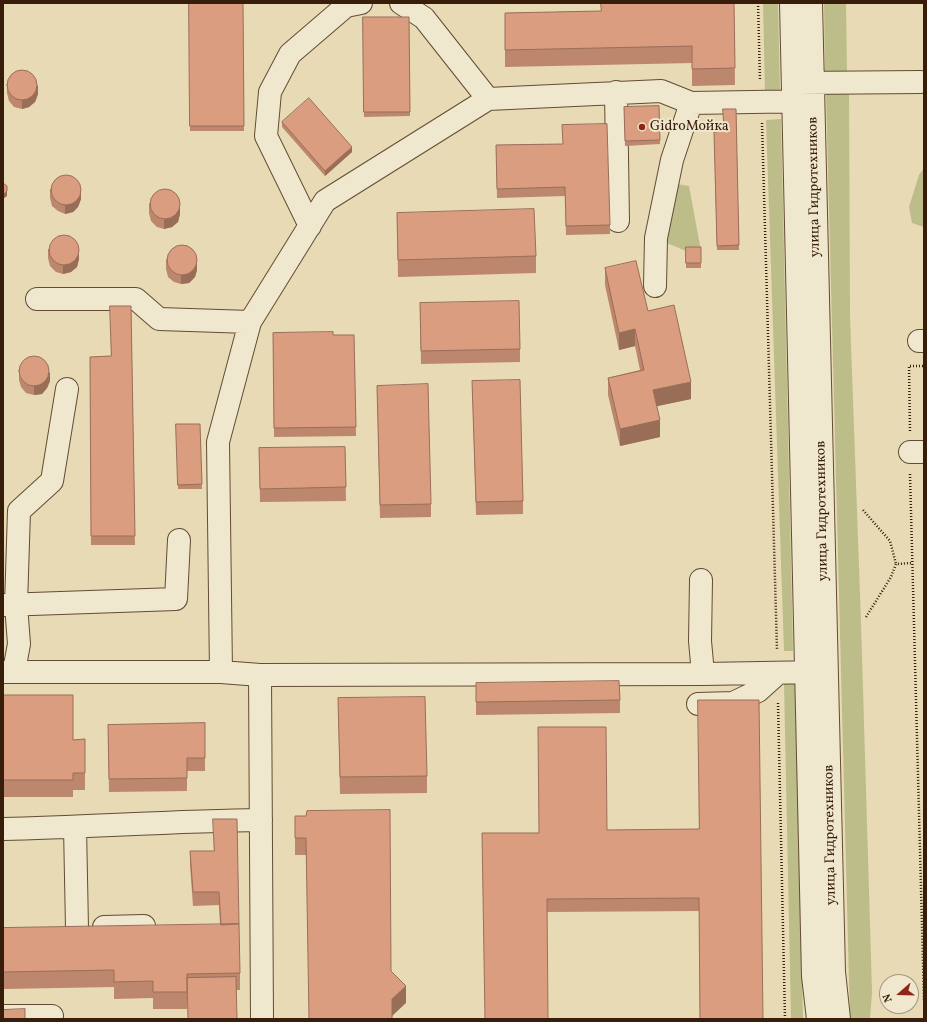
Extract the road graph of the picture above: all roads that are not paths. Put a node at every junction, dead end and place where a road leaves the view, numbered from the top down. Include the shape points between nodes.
1 (361, 3) edge
2 (401, 3) edge
3 (790, 3) edge
4 (811, 3) edge
5 (921, 82) dead end
6 (616, 92) junction
7 (803, 92) junction
8 (488, 98) junction
9 (691, 104) junction
10 (618, 221) dead end
11 (310, 226) junction
12 (655, 286) dead end
13 (36, 299) dead end
14 (250, 322) junction
15 (67, 389) dead end
16 (11, 538) edge
17 (179, 540) dead end
18 (701, 580) dead end
19 (10, 605) edge
20 (9, 671) edge
21 (221, 672) junction
22 (816, 672) junction
23 (778, 673) junction
24 (703, 674) junction
25 (260, 675) junction
26 (698, 704) edge
27 (261, 820) junction
28 (75, 827) junction
29 (3, 829) edge
30 (144, 926) edge
31 (77, 928) junction
32 (55, 929) edge
33 (3, 1016) edge
34 (52, 1019) edge
35 (262, 1019) edge
36 (818, 1019) edge
37 (839, 1019) edge

1 - 11 street via 346,6 290,54 270,92 266,136
2 - 8 street via 424,18
3 - 7 street, улица Гидротехников
4 - 7 street, улица Гидротехников
5 - 7 street
6 - 8 street
6 - 9 street via 661,91
6 - 10 street
7 - 9 street via 761,102
7 - 22 street, улица Гидротехников
8 - 11 street via 325,201
9 - 12 street via 672,160 656,238
11 - 14 street
13 - 14 street via 136,299 159,319
14 - 21 street via 218,442
15 - 16 street via 52,481 19,511
16 - 19 street
17 - 19 street via 176,599
18 - 24 street via 700,641
19 - 20 street via 19,644
20 - 21 street
21 - 25 street
22 - 23 street
22 - 36 street, улица Гидротехников via 813,976
22 - 37 street, улица Гидротехников
23 - 24 street
23 - 26 street via 758,691 733,703
24 - 25 street
25 - 27 street
27 - 28 street via 177,821
27 - 35 street
28 - 29 street
28 - 31 street
30 - 31 street
31 - 32 street
33 - 34 street via 52,1016

